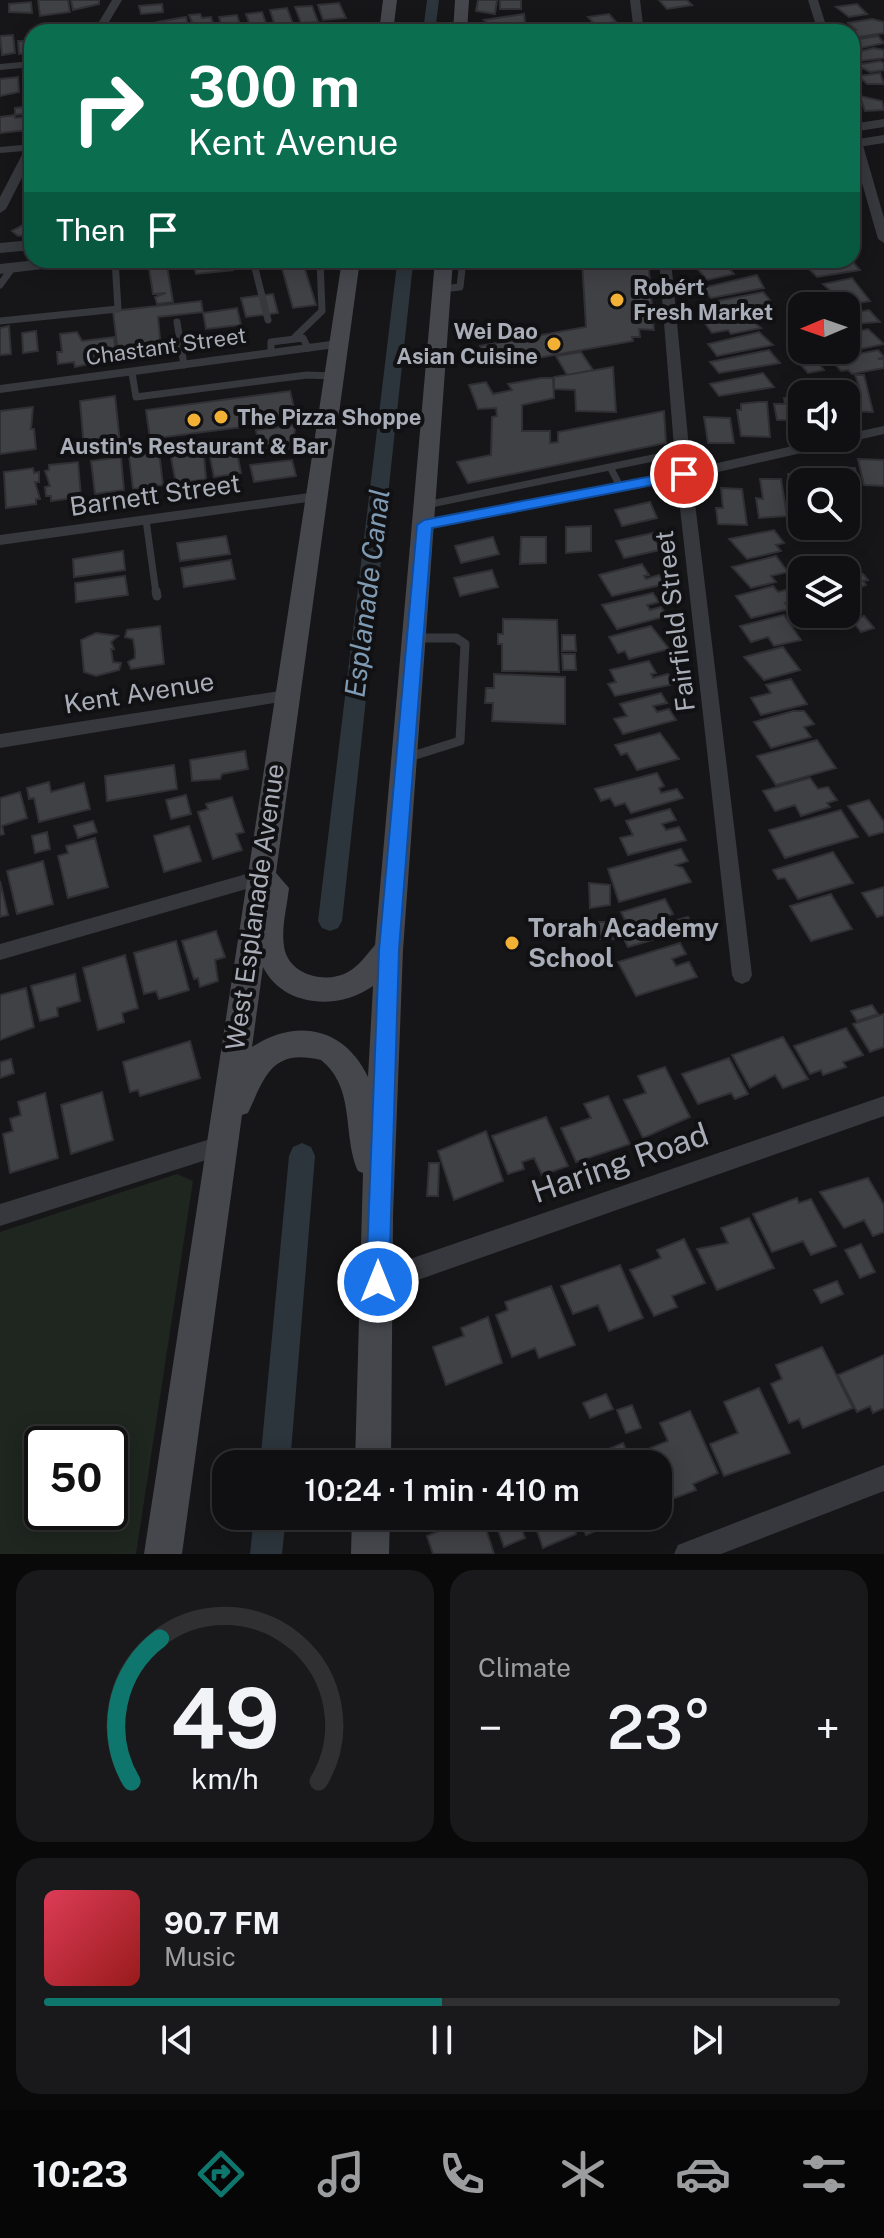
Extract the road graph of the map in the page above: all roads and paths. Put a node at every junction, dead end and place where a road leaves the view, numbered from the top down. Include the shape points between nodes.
1 (117, 0) edge
2 (390, 0) edge
3 (462, 0) edge
4 (635, 0) edge
5 (813, 0) edge
6 (103, 24) edge
7 (387, 24) edge
8 (460, 24) edge
9 (638, 24) edge
10 (820, 24) edge
11 (24, 65) edge
12 (0, 67) edge
13 (884, 123) edge
14 (860, 127) edge
15 (884, 139) edge
16 (860, 143) edge
17 (24, 148) edge
18 (0, 150) edge
19 (24, 162) edge
20 (860, 163) edge
21 (0, 209) edge
22 (884, 239) edge
23 (24, 246) edge
24 (0, 248) edge
25 (6, 268) edge
26 (115, 268) edge
27 (255, 268) edge
28 (320, 268) edge
29 (353, 268) edge
30 (666, 268) edge
31 (0, 285) edge
32 (445, 294) edge
33 (268, 320) dead end
34 (0, 321) edge
35 (177, 322) dead end
36 (295, 337) junction
37 (338, 344) junction
38 (308, 348) junction
39 (271, 353) junction
40 (184, 365) junction
41 (132, 373) junction
42 (334, 376) junction
43 (0, 389) edge
44 (884, 430) edge
45 (682, 452) junction
46 (610, 467) junction
47 (684, 474) junction
48 (621, 488) junction
49 (316, 497) junction
50 (463, 497) junction
51 (425, 515) junction
52 (472, 516) junction
53 (146, 520) junction
54 (0, 540) edge
55 (157, 596) dead end
56 (415, 638) junction
57 (286, 696) junction
58 (0, 741) edge
59 (406, 758) junction
60 (260, 878) junction
61 (389, 950) junction
62 (0, 952) edge
63 (742, 975) dead end
64 (884, 1106) edge
65 (220, 1146) junction
66 (0, 1215) edge
67 (377, 1215) junction
68 (378, 1282) junction
69 (373, 1450) edge
70 (884, 1478) edge
71 (371, 1530) edge
72 (163, 1554) edge
73 (370, 1554) edge
74 (687, 1554) edge

1 - 6 street
2 - 7 main road
3 - 8 main road
4 - 9 street
5 - 10 street
11 - 12 street
13 - 14 street
15 - 16 street
17 - 18 street
19 - 21 street
20 - 22 street
23 - 24 street
25 - 31 lane
26 - 34 lane via 118,309
27 - 33 lane
28 - 36 lane via 322,311
29 - 37 main road, West Esplanade Avenue
30 - 45 street, Fairfield Street
32 - 51 main road
35 - 40 lane
36 - 38 lane via 303,338
36 - 39 lane via 271,342
37 - 38 street, Chastant Street
37 - 42 main road, West Esplanade Avenue
38 - 39 street, Chastant Street
39 - 40 street, Chastant Street
40 - 41 street, Chastant Street
41 - 42 lane via 136,397
41 - 43 street, Chastant Street
42 - 49 main road, West Esplanade Avenue
44 - 47 street
45 - 46 lane
45 - 47 street, Fairfield Street
46 - 48 lane
46 - 50 lane
47 - 48 street
47 - 63 street, Fairfield Street
48 - 52 street
49 - 53 street, Barnett Street
49 - 57 main road, West Esplanade Avenue
50 - 51 lane
50 - 52 lane
51 - 52 street
51 - 56 main road
53 - 54 street, Barnett Street
53 - 55 lane
56 - 59 main road
56 - 59 lane via 456,638 465,644 460,741
57 - 58 street, Kent Avenue
57 - 60 main road, West Esplanade Avenue
59 - 61 main road
60 - 61 main road via 275,888 270,950 284,976 303,989 332,990 359,980
60 - 62 street
60 - 65 main road, West Esplanade Avenue
61 - 67 main road
64 - 68 street, Haring Road
65 - 66 street
65 - 67 main road via 252,1066 276,1050 301,1043 326,1048 341,1058 354,1084
65 - 72 main road, West Esplanade Avenue
67 - 68 main road
68 - 69 main road
70 - 74 street
71 - 73 main road

